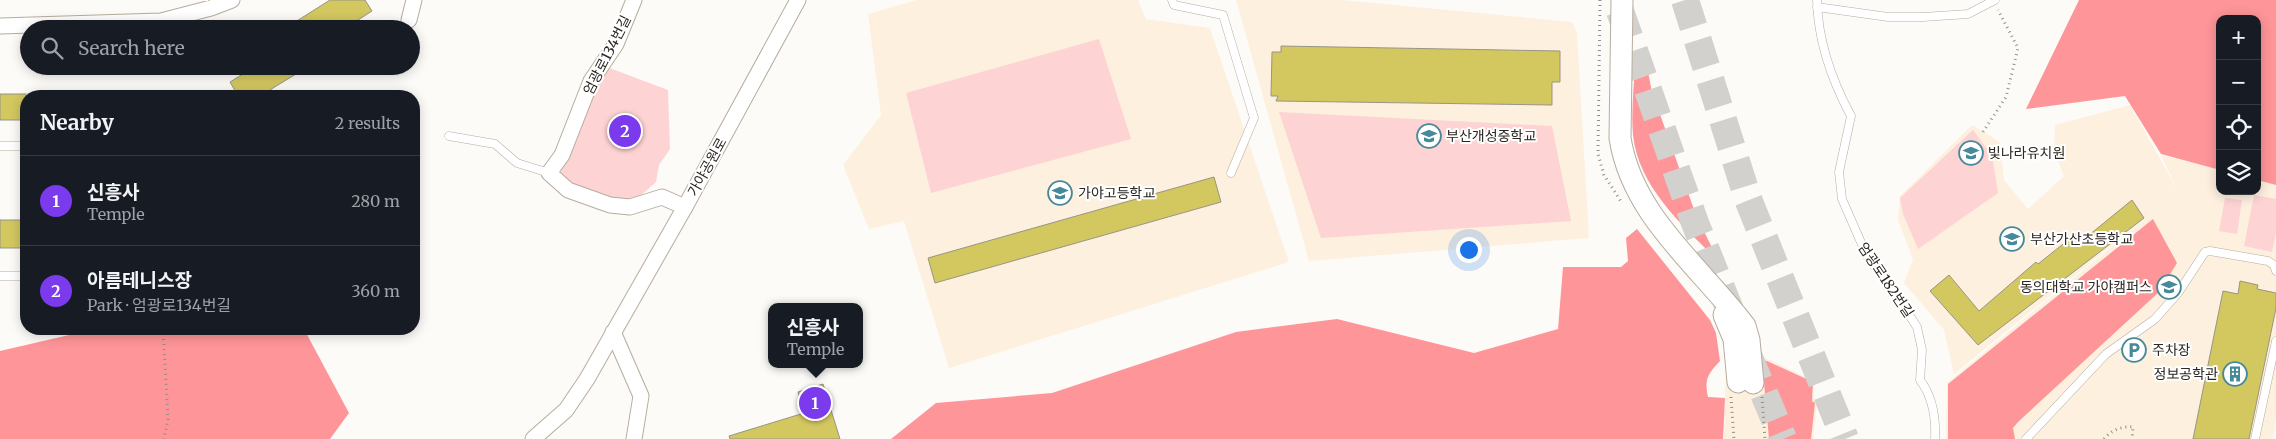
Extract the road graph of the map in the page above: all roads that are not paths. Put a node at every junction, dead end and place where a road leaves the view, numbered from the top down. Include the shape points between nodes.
1 (232, 0) edge
2 (414, 0) edge
3 (634, 0) edge
4 (798, 0) edge
5 (1172, 0) edge
6 (1611, 0) edge
7 (1622, 0) edge
8 (1994, 0) edge
9 (1817, 3) edge
10 (165, 20) edge
11 (409, 20) dead end
12 (20, 25) edge
13 (0, 26) edge
14 (450, 136) dead end
15 (0, 146) edge
16 (20, 146) edge
17 (549, 173) junction
18 (1231, 173) dead end
19 (685, 207) junction
20 (2276, 271) edge
21 (0, 276) edge
22 (20, 276) edge
23 (613, 332) junction
24 (2276, 341) edge
25 (533, 439) edge
26 (634, 439) edge
27 (1935, 439) edge
28 (2026, 439) edge
29 (2255, 439) edge

1 - 10 street
2 - 11 street
3 - 17 street, 엄광로134번길 via 616,44 591,81 562,155
4 - 19 street, 가야공원로
5 - 18 lane via 1174,5 1223,15 1254,118
6 - 7 street via 1608,111 1611,156 1635,207 1722,312 1751,385 1749,340 1745,326 1648,211 1622,155
8 - 9 lane, 엄광로182번길 via 1968,14 1923,17 1888,17
9 - 27 lane, 엄광로182번길 via 1822,50 1851,116 1839,172 1842,199 1867,256 1917,327 1922,350 1920,380 1929,392
12 - 13 street
14 - 17 lane via 495,144 517,163
15 - 16 lane
17 - 19 street via 568,190 610,205 630,207 662,197
19 - 23 street, 가야공원로
20 - 28 lane via 2268,261 2205,252 2178,293 2154,319 2106,354
21 - 22 lane
23 - 25 street, 가야공원로 via 587,380 566,410
23 - 26 street via 641,396
24 - 29 lane

